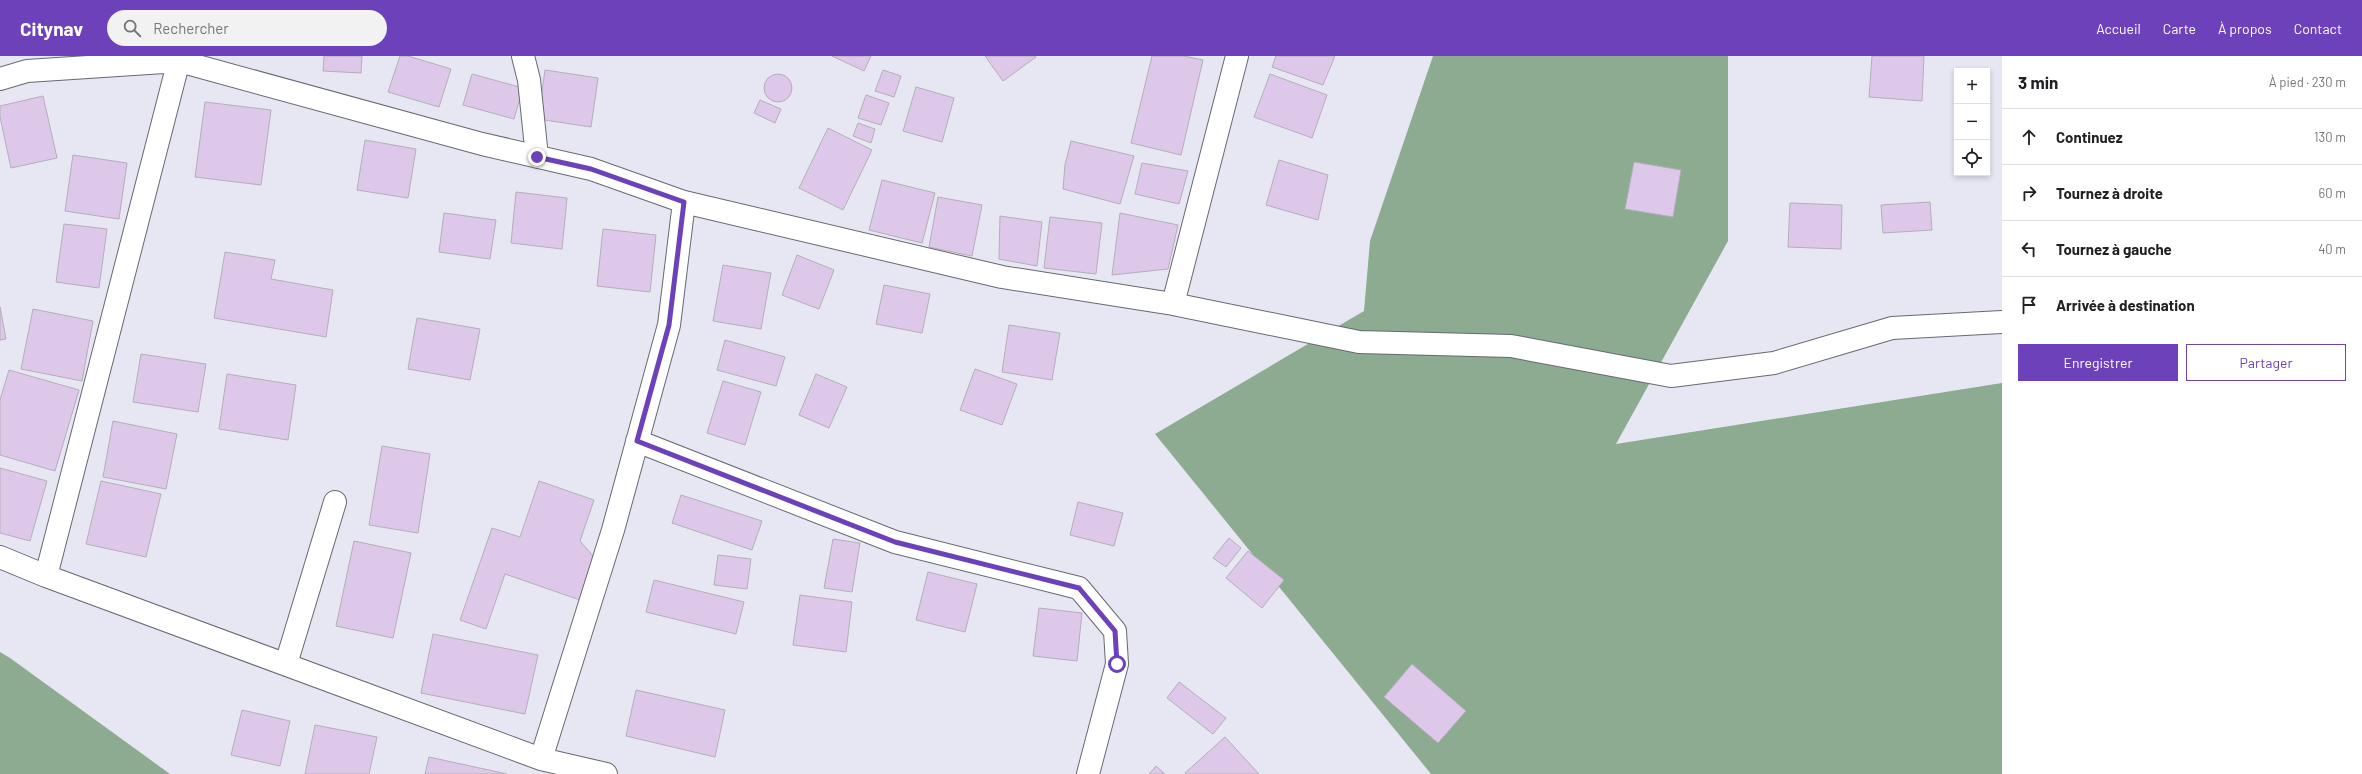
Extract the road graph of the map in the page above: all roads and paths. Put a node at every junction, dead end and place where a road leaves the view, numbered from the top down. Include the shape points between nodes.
1 (523, 56) edge
2 (1238, 56) edge
3 (180, 59) edge
4 (0, 79) edge
5 (537, 157) junction
6 (684, 202) junction
7 (1173, 304) junction
8 (2002, 322) edge
9 (637, 441) junction
10 (335, 502) dead end
11 (0, 557) edge
12 (46, 576) junction
13 (286, 664) junction
14 (541, 759) junction
15 (606, 774) edge
16 (1088, 774) edge

1 - 5 street via 529,80
2 - 7 street
3 - 4 street via 27,71
3 - 5 street via 482,144
3 - 12 street
5 - 6 street via 591,169
6 - 7 street via 1002,277
6 - 9 street via 669,325
7 - 8 street via 1359,342 1510,346 1671,376 1774,363 1892,328
9 - 14 street via 613,530
9 - 16 street via 895,542 1079,588 1115,631 1117,664
10 - 13 street
11 - 12 street
12 - 13 street
13 - 14 street
14 - 15 street

